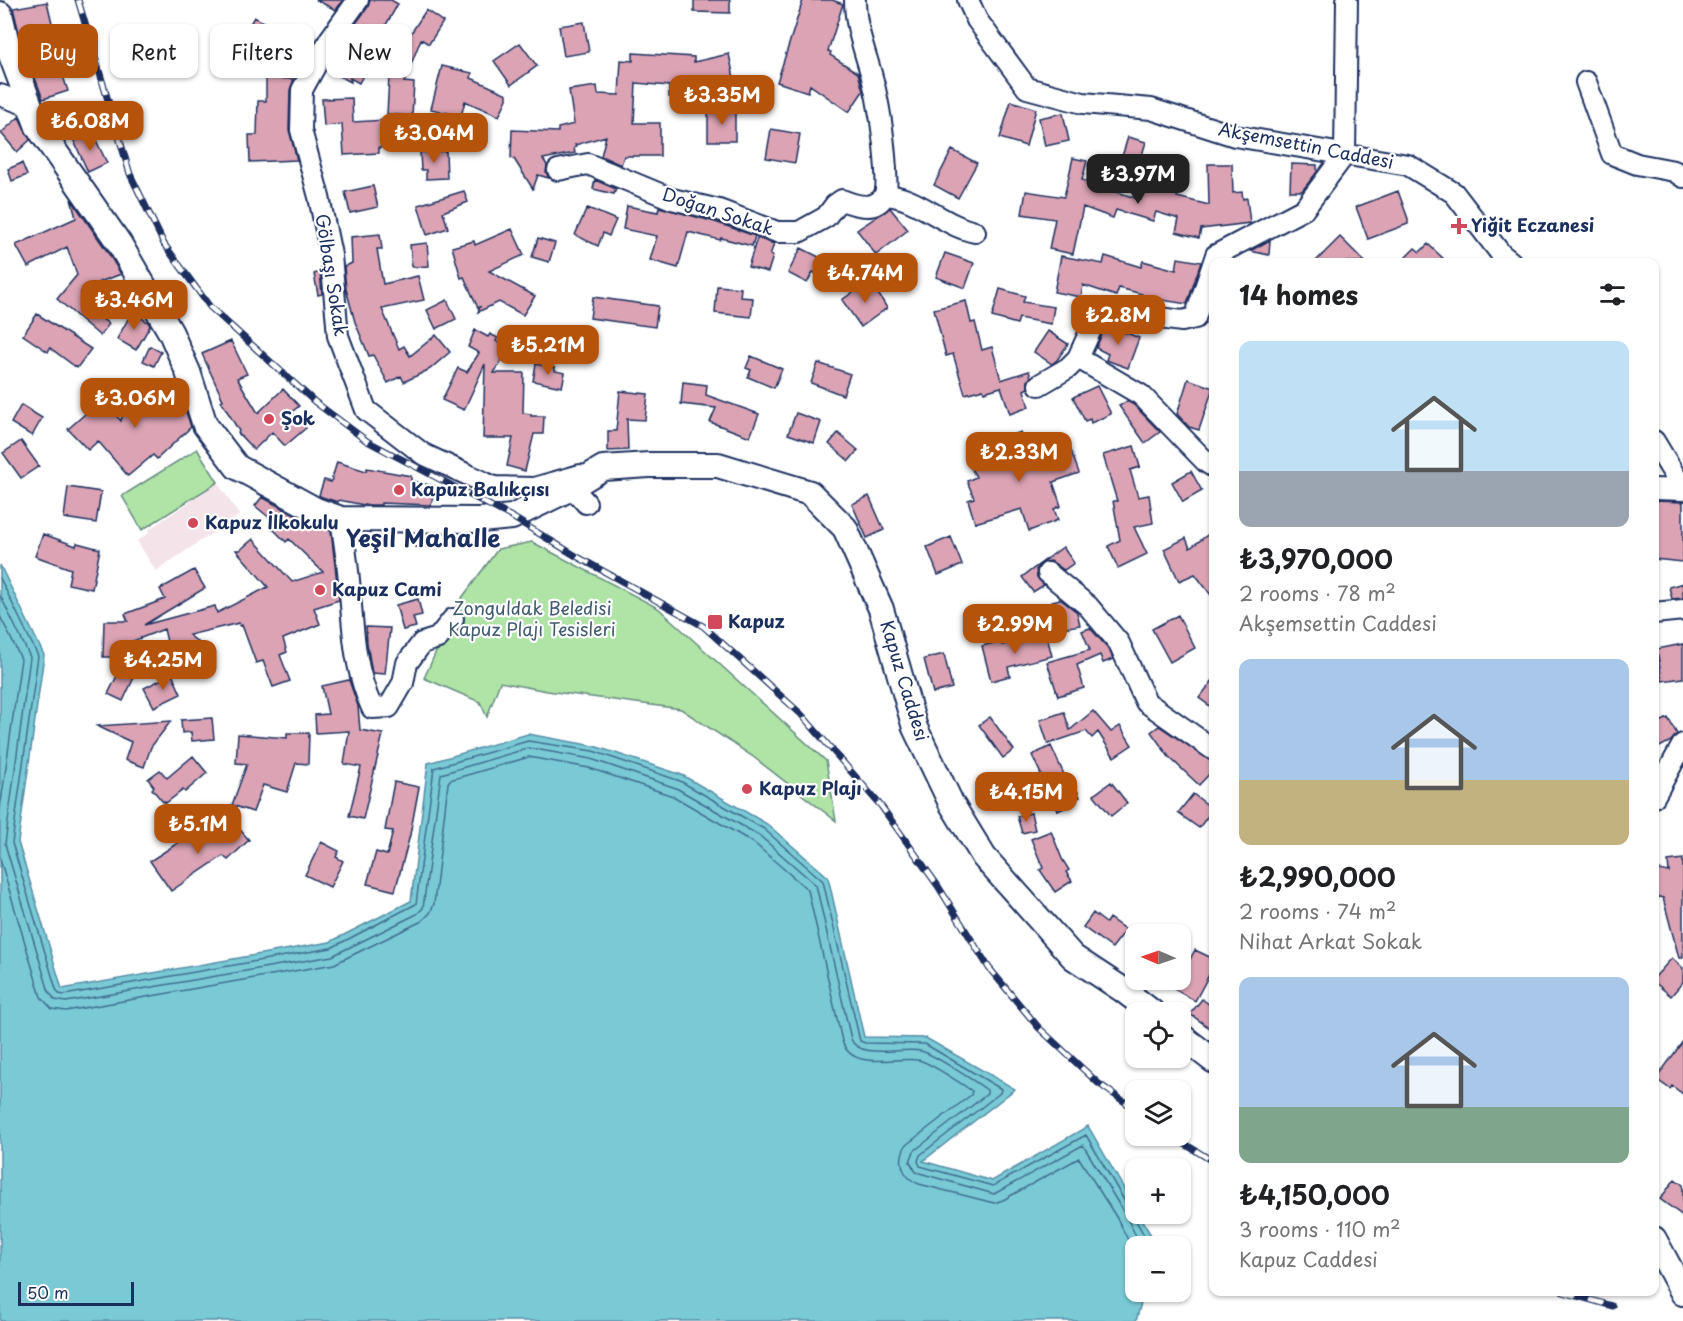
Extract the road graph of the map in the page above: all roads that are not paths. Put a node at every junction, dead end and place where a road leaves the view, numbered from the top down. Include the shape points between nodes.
1 (358, 0) edge
2 (855, 0) edge
3 (968, 0) edge
4 (1347, 0) edge
5 (0, 14) edge
6 (1586, 82) dead end
7 (0, 95) edge
8 (30, 106) junction
9 (1345, 154) junction
10 (558, 170) dead end
11 (1683, 177) edge
12 (885, 195) junction
13 (975, 232) dead end
14 (1215, 258) edge
15 (1506, 258) edge
16 (1209, 276) edge
17 (1078, 358) junction
18 (1039, 385) dead end
19 (1659, 449) edge
20 (1209, 464) edge
21 (603, 468) junction
22 (1659, 489) edge
23 (1683, 489) edge
24 (341, 519) junction
25 (1048, 573) dead end
26 (1683, 610) edge
27 (1659, 612) edge
28 (453, 619) dead end
29 (1683, 744) edge
30 (1209, 746) edge
31 (1659, 788) edge
32 (1139, 1002) edge
33 (1191, 1043) edge
34 (1209, 1057) edge
35 (1659, 1248) edge
36 (1683, 1293) edge

1 - 21 street, Gölbaşı Sokak via 330,39 302,90 301,130 331,255 338,336 366,410 423,454 494,487 534,488
2 - 12 street via 855,18 884,135
3 - 9 street, Akşemsettin Caddesi via 977,20 1027,88 1083,103 1151,109 1235,136
4 - 9 street
5 - 8 main road
6 - 11 street via 1612,154
7 - 8 street
8 - 24 main road via 38,127 119,243 171,333 205,425 237,467 316,510
9 - 14 street via 1304,209
9 - 15 street, Akşemsettin Caddesi via 1408,165 1454,193
10 - 12 street, Doğan Sokak via 588,164 672,199 789,233 799,232 826,217 842,200 870,206
12 - 13 street via 905,199 949,224
16 - 17 street via 1195,318 1182,321 1107,311 1093,325
17 - 18 street
17 - 20 street via 1141,395
19 - 23 street
21 - 24 main road via 579,495 512,517
21 - 32 main road, Kapuz Caddesi via 718,465 810,493 845,528 881,609 915,728 951,803 984,857 1073,957
22 - 23 street
24 - 28 street via 354,646 372,708 388,707 403,683 407,663 422,643 438,638
25 - 30 street via 1088,606 1119,642 1146,702
26 - 27 street
29 - 31 street
33 - 34 main road
35 - 36 main road

